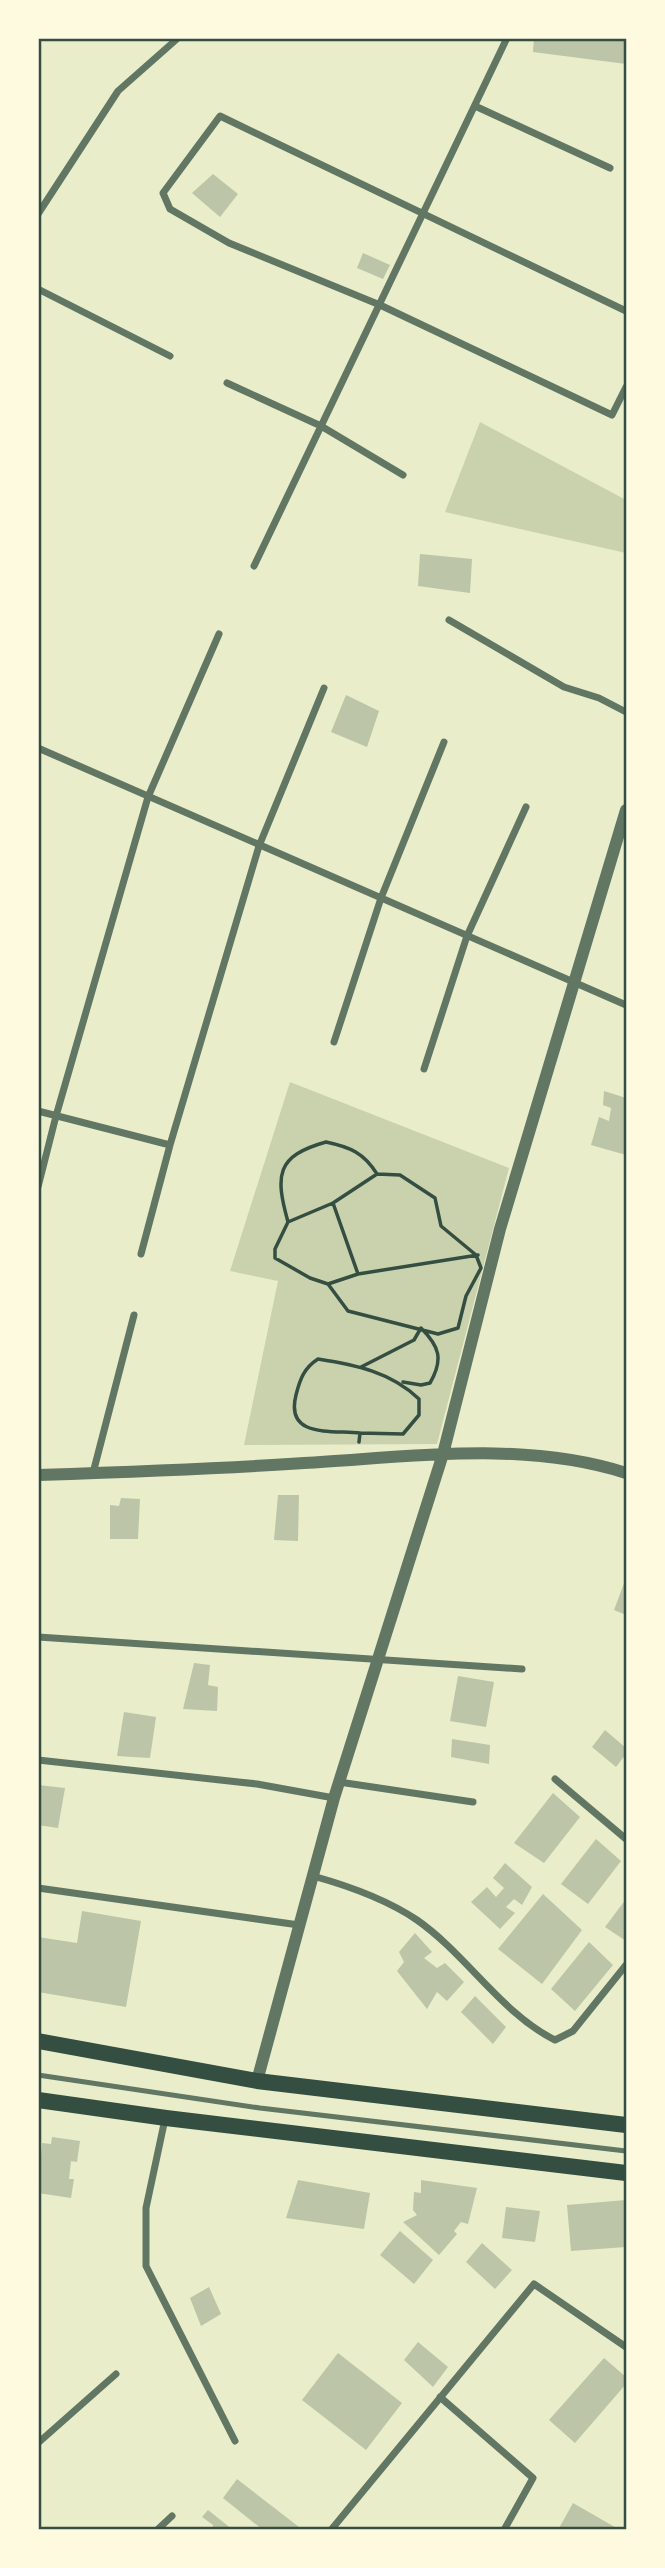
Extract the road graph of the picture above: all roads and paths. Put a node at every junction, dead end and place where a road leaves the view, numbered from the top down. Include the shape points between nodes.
1 (178, 38) edge
2 (507, 38) edge
3 (475, 106) junction
4 (610, 168) dead end
5 (38, 214) edge
6 (423, 214) junction
7 (38, 289) edge
8 (380, 304) junction
9 (626, 311) edge
10 (170, 356) dead end
11 (227, 383) dead end
12 (626, 387) edge
13 (321, 426) junction
14 (403, 475) dead end
15 (254, 566) dead end
16 (449, 620) dead end
17 (219, 634) dead end
18 (324, 688) dead end
19 (626, 712) edge
20 (444, 743) dead end
21 (38, 748) edge
22 (149, 797) junction
23 (526, 807) dead end
24 (626, 810) edge
25 (259, 846) junction
26 (381, 898) junction
27 (467, 936) junction
28 (575, 982) junction
29 (626, 1005) edge
30 (334, 1042) dead end
31 (425, 1069) dead end
32 (38, 1111) edge
33 (56, 1116) junction
34 (170, 1145) junction
35 (377, 1174) junction
36 (38, 1187) edge
37 (333, 1203) junction
38 (288, 1222) junction
39 (141, 1254) dead end
40 (476, 1255) junction
41 (487, 1256) dead end
42 (358, 1274) junction
43 (328, 1284) junction
44 (134, 1315) dead end
45 (421, 1328) junction
46 (361, 1367) junction
47 (401, 1382) junction
48 (360, 1433) junction
49 (359, 1442) dead end
50 (443, 1454) junction
51 (93, 1473) junction
52 (626, 1473) edge
53 (38, 1475) edge
54 (38, 1637) edge
55 (378, 1657) junction
56 (522, 1668) dead end
57 (38, 1760) edge
58 (555, 1779) dead end
59 (340, 1782) junction
60 (334, 1798) junction
61 (473, 1802) dead end
62 (626, 1839) edge
63 (313, 1876) junction
64 (38, 1888) edge
65 (299, 1925) junction
66 (626, 1965) edge
67 (38, 2041) edge
68 (38, 2075) edge
69 (257, 2081) junction
70 (38, 2099) edge
71 (166, 2118) junction
72 (626, 2125) edge
73 (626, 2151) edge
74 (626, 2172) edge
75 (626, 2347) edge
76 (116, 2374) dead end
77 (440, 2397) junction
78 (235, 2441) dead end
79 (38, 2443) edge
80 (172, 2516) dead end
81 (157, 2529) edge
82 (331, 2529) edge
83 (504, 2529) edge

1 - 5 street via 118,91
2 - 3 street
3 - 4 street
3 - 6 street
6 - 8 street
6 - 8 street via 220,116 163,193 170,209 229,243
6 - 9 street
7 - 10 street
8 - 12 street via 612,415
8 - 13 street
11 - 13 street
13 - 14 street
13 - 15 street
16 - 19 street via 564,687
17 - 22 street
18 - 25 street
20 - 26 street
21 - 22 street
22 - 25 street
22 - 33 street
23 - 27 street
24 - 28 street
25 - 26 street
25 - 34 street
26 - 27 street
26 - 30 street
27 - 28 street
27 - 31 street
28 - 29 street
28 - 50 street via 500,1229
32 - 33 street
33 - 34 street
33 - 36 street
34 - 39 street
35 - 37 path
35 - 38 path via 354,1148 327,1142 300,1149 288,1162 279,1189
35 - 40 path via 400,1175 435,1198 441,1226
37 - 38 path
37 - 42 path
38 - 43 path via 275,1258
40 - 41 path
40 - 42 path
40 - 45 path via 481,1268 466,1296 458,1328 438,1334
42 - 43 path
43 - 45 path via 348,1311
44 - 51 street
45 - 46 path via 414,1340
45 - 47 path via 436,1344 438,1369 430,1383
46 - 47 path
46 - 48 path via 318,1359 306,1367 293,1413 309,1428
47 - 48 path via 419,1399 419,1415 403,1434
48 - 49 path
50 - 51 street via 141,1474
50 - 52 street via 518,1453
50 - 55 street
51 - 53 street
54 - 55 street
55 - 56 street
55 - 59 street
57 - 60 street via 257,1784
58 - 62 street
59 - 60 street
59 - 61 street
60 - 63 street
63 - 65 street
63 - 66 street via 380,1900 418,1921 511,2008 555,2040 573,2031
64 - 65 street
65 - 69 street
67 - 69 main road
68 - 73 lane via 260,2108
69 - 72 main road
70 - 71 main road
71 - 74 main road
71 - 78 street via 146,2208 146,2266
75 - 77 street via 534,2284
76 - 79 street
77 - 82 street
77 - 83 street via 534,2478
80 - 81 street

